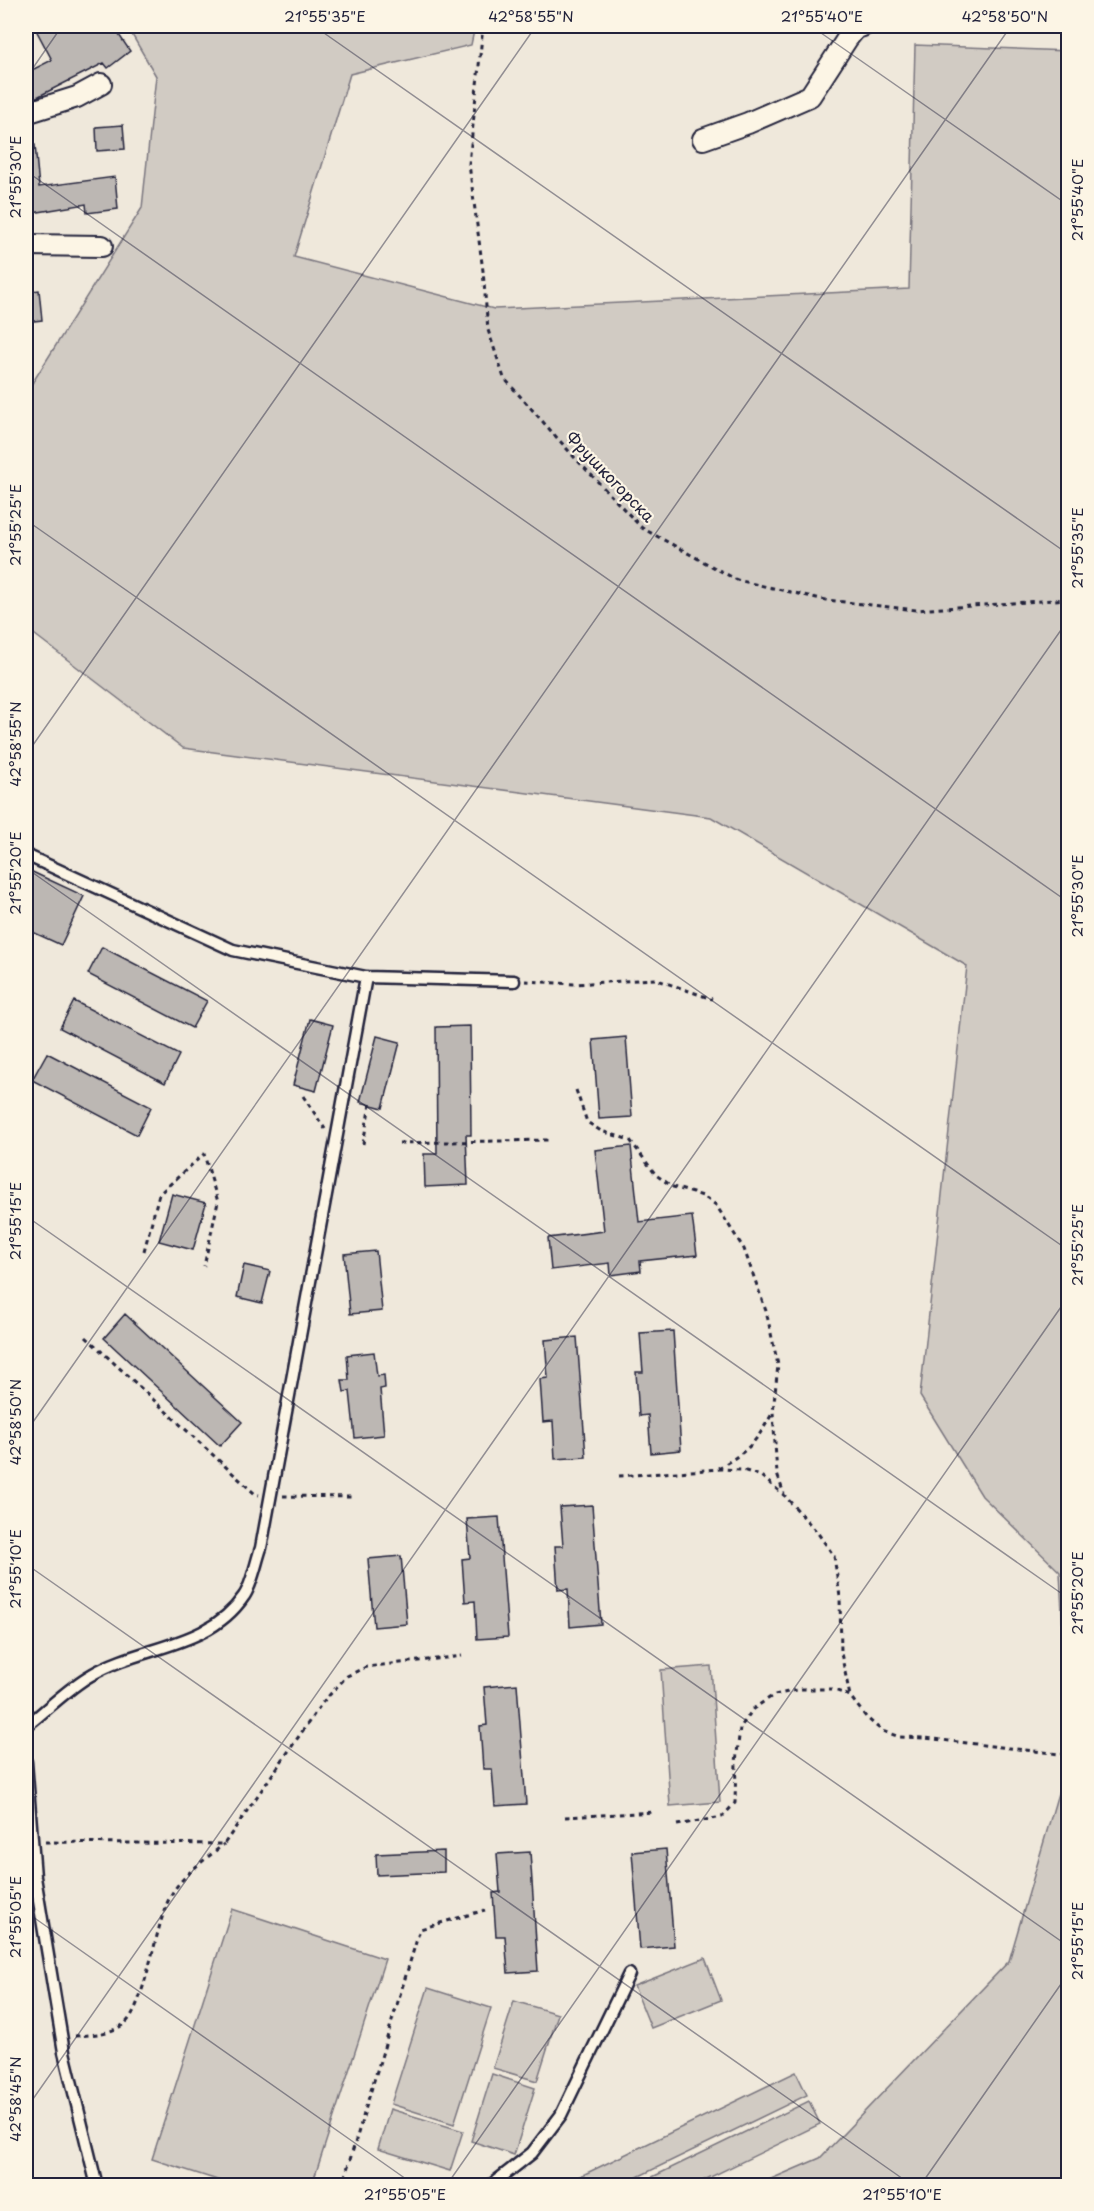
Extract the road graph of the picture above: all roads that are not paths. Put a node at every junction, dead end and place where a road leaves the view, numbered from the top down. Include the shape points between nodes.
1 (863, 26) edge
2 (101, 84) dead end
3 (26, 113) edge
4 (703, 139) dead end
5 (26, 245) edge
6 (102, 246) dead end
7 (26, 855) edge
8 (366, 977) junction
9 (514, 981) road end
10 (26, 1726) edge
11 (26, 1762) edge
12 (628, 1974) dead end
13 (97, 2186) edge
14 (490, 2186) edge

1 - 4 street via 847,39 810,96
2 - 3 street via 77,97
5 - 6 street
7 - 8 lane via 233,950
8 - 9 lane
8 - 10 lane via 261,1548 245,1595 216,1626 90,1675
11 - 13 lane via 35,1877 62,2037
12 - 14 lane via 561,2115 532,2153

